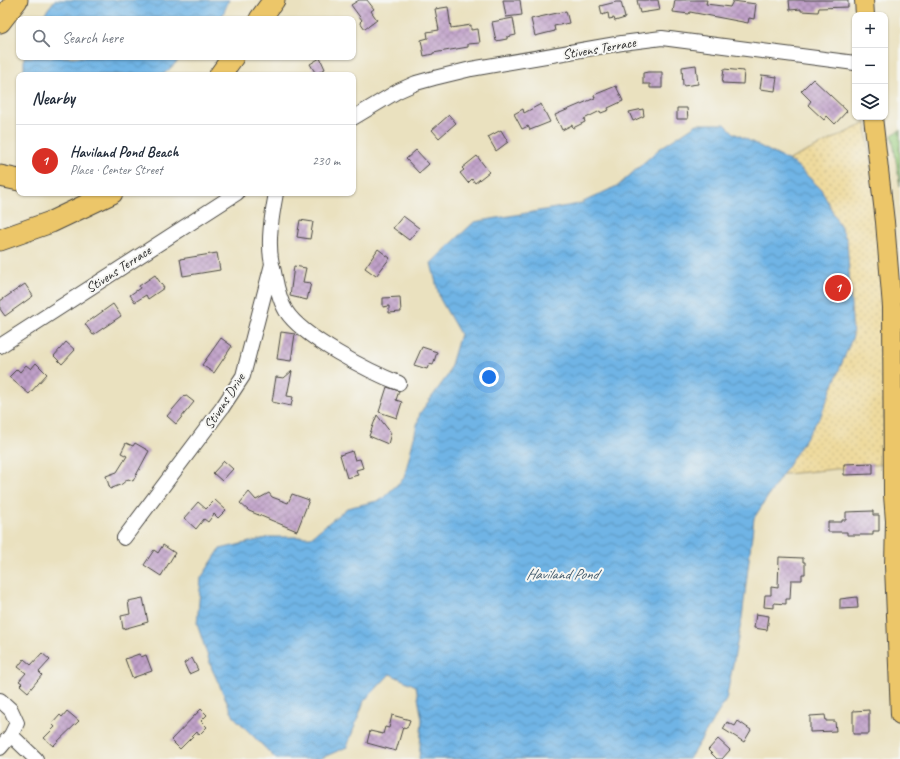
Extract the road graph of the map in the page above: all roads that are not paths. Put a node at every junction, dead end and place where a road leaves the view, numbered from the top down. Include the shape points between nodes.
1 (17, 0) edge
2 (274, 0) edge
3 (288, 0) edge
4 (864, 0) edge
5 (865, 12) edge
6 (262, 16) edge
7 (276, 16) edge
8 (0, 22) edge
9 (231, 60) edge
10 (245, 60) edge
11 (852, 63) edge
12 (222, 72) edge
13 (236, 72) edge
14 (356, 116) edge
15 (873, 120) edge
16 (0, 164) edge
17 (16, 167) edge
18 (0, 176) edge
19 (16, 179) edge
20 (106, 196) edge
21 (232, 196) edge
22 (276, 196) edge
23 (0, 240) edge
24 (272, 264) junction
25 (0, 346) edge
26 (896, 378) edge
27 (399, 383) dead end
28 (124, 538) dead end
29 (0, 700) edge
30 (900, 715) edge
31 (11, 735) junction
32 (0, 748) edge
33 (36, 759) edge

1 - 8 highway
2 - 6 highway
3 - 7 highway
4 - 5 main road
9 - 12 highway
10 - 13 highway
11 - 14 street, Stivens Terrace via 662,38 471,69 398,91
15 - 26 main road via 888,257
16 - 17 highway
18 - 19 highway
20 - 23 highway via 51,222
21 - 25 street, Stivens Terrace
22 - 24 street, Stivens Drive via 270,256
24 - 27 street via 286,311 300,326 360,366
24 - 28 street, Stivens Drive via 243,376 222,408
26 - 30 main road via 894,566
29 - 31 street via 15,716 17,723
31 - 32 street
31 - 33 street

